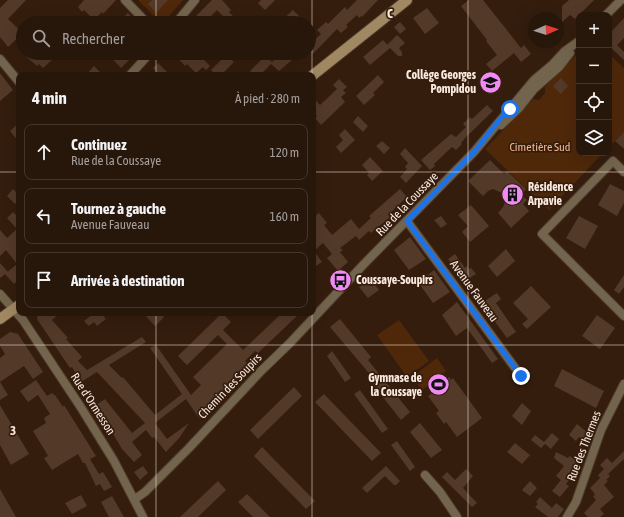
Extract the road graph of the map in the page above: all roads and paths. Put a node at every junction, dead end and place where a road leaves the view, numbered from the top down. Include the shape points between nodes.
1 (125, 0) edge
2 (195, 0) edge
3 (408, 0) edge
4 (621, 0) edge
5 (609, 12) edge
6 (140, 16) edge
7 (182, 16) edge
8 (576, 46) edge
9 (0, 60) edge
10 (144, 60) edge
11 (133, 72) edge
12 (316, 72) edge
13 (16, 79) edge
14 (624, 172) edge
15 (407, 221) junction
16 (342, 288) joint
17 (0, 294) edge
18 (16, 307) edge
19 (21, 316) edge
20 (316, 316) edge
21 (316, 316) edge
22 (624, 316) edge
23 (0, 319) edge
24 (521, 376) dead end
25 (624, 384) edge
26 (425, 476) dead end
27 (135, 499) junction
28 (143, 517) edge
29 (457, 517) edge
30 (567, 517) edge

1 - 6 street
2 - 7 street
3 - 12 main road
4 - 5 street
8 - 15 street, Rue de la Coussaye via 512,115 487,135 474,152
9 - 13 street
10 - 11 street
14 - 22 street via 613,161 542,234
15 - 16 street, Rue de la Coussaye
15 - 24 street, Avenue Fauveau
16 - 21 street, Chemin des Soupirs
17 - 18 street, Rue d'Ormesson
18 - 23 main road
19 - 27 street, Rue d'Ormesson via 114,460
20 - 27 street, Chemin des Soupirs via 189,448
25 - 30 street, Rue des Thermes via 601,430 576,502
26 - 29 street
27 - 28 street, Rue d'Ormesson

